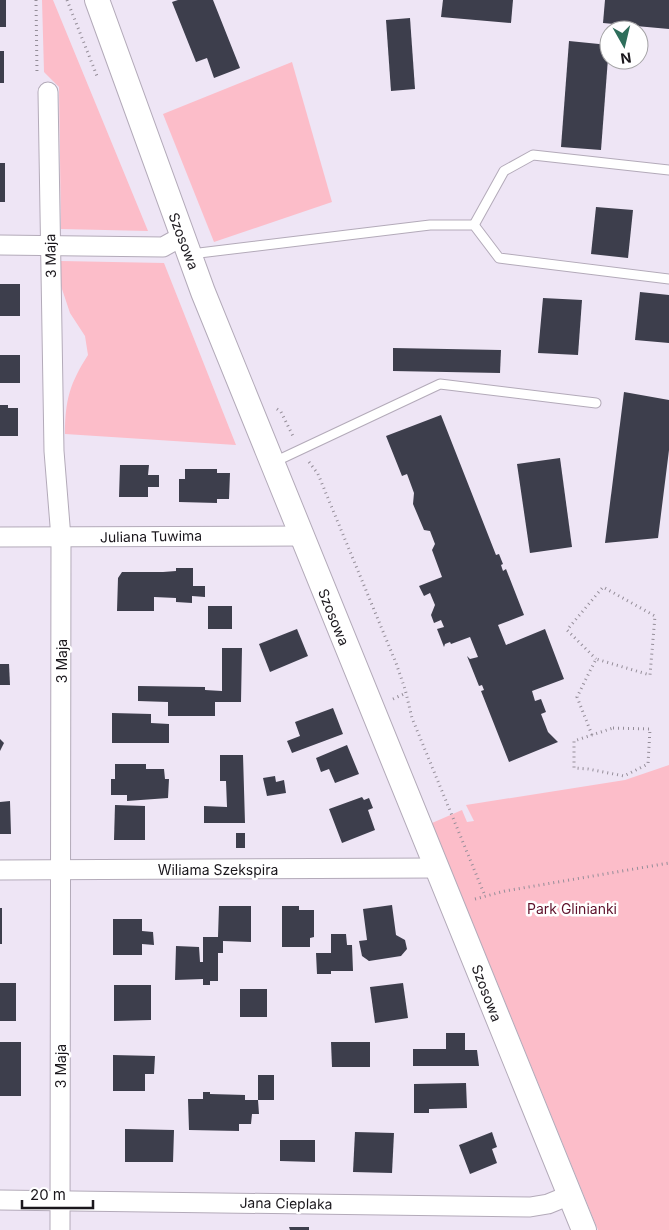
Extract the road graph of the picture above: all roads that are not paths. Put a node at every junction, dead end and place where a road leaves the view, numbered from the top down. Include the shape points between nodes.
1 (97, 0) edge
2 (48, 92) road end
3 (669, 170) edge
4 (474, 225) junction
5 (0, 245) edge
6 (50, 246) junction
7 (185, 246) junction
8 (669, 279) edge
9 (596, 403) dead end
10 (272, 463) junction
11 (301, 536) junction
12 (0, 537) edge
13 (60, 538) junction
14 (437, 868) junction
15 (0, 870) edge
16 (62, 871) junction
17 (570, 1195) junction
18 (0, 1200) edge
19 (60, 1200) junction
20 (60, 1230) edge
21 (584, 1230) edge

1 - 7 street, Szosowa
2 - 6 street, 3 Maja
3 - 4 lane via 533,155 504,171
4 - 7 lane via 430,225
4 - 8 lane via 499,258
5 - 6 street
6 - 7 street
6 - 13 street, 3 Maja via 54,451
7 - 10 street, Szosowa
9 - 10 lane via 440,384
10 - 11 street, Szosowa
11 - 13 street, Juliana Tuwima
11 - 14 street, Szosowa
12 - 13 street, Juliana Tuwima
13 - 16 street, 3 Maja
14 - 16 street, Wiliama Szekspira
14 - 17 street, Szosowa
15 - 16 street, Wiliama Szekspira
16 - 19 street, 3 Maja
17 - 19 street, Jana Cieplaka via 530,1207
17 - 21 street, Szosowa
18 - 19 street, Jana Cieplaka
19 - 20 street, 3 Maja

